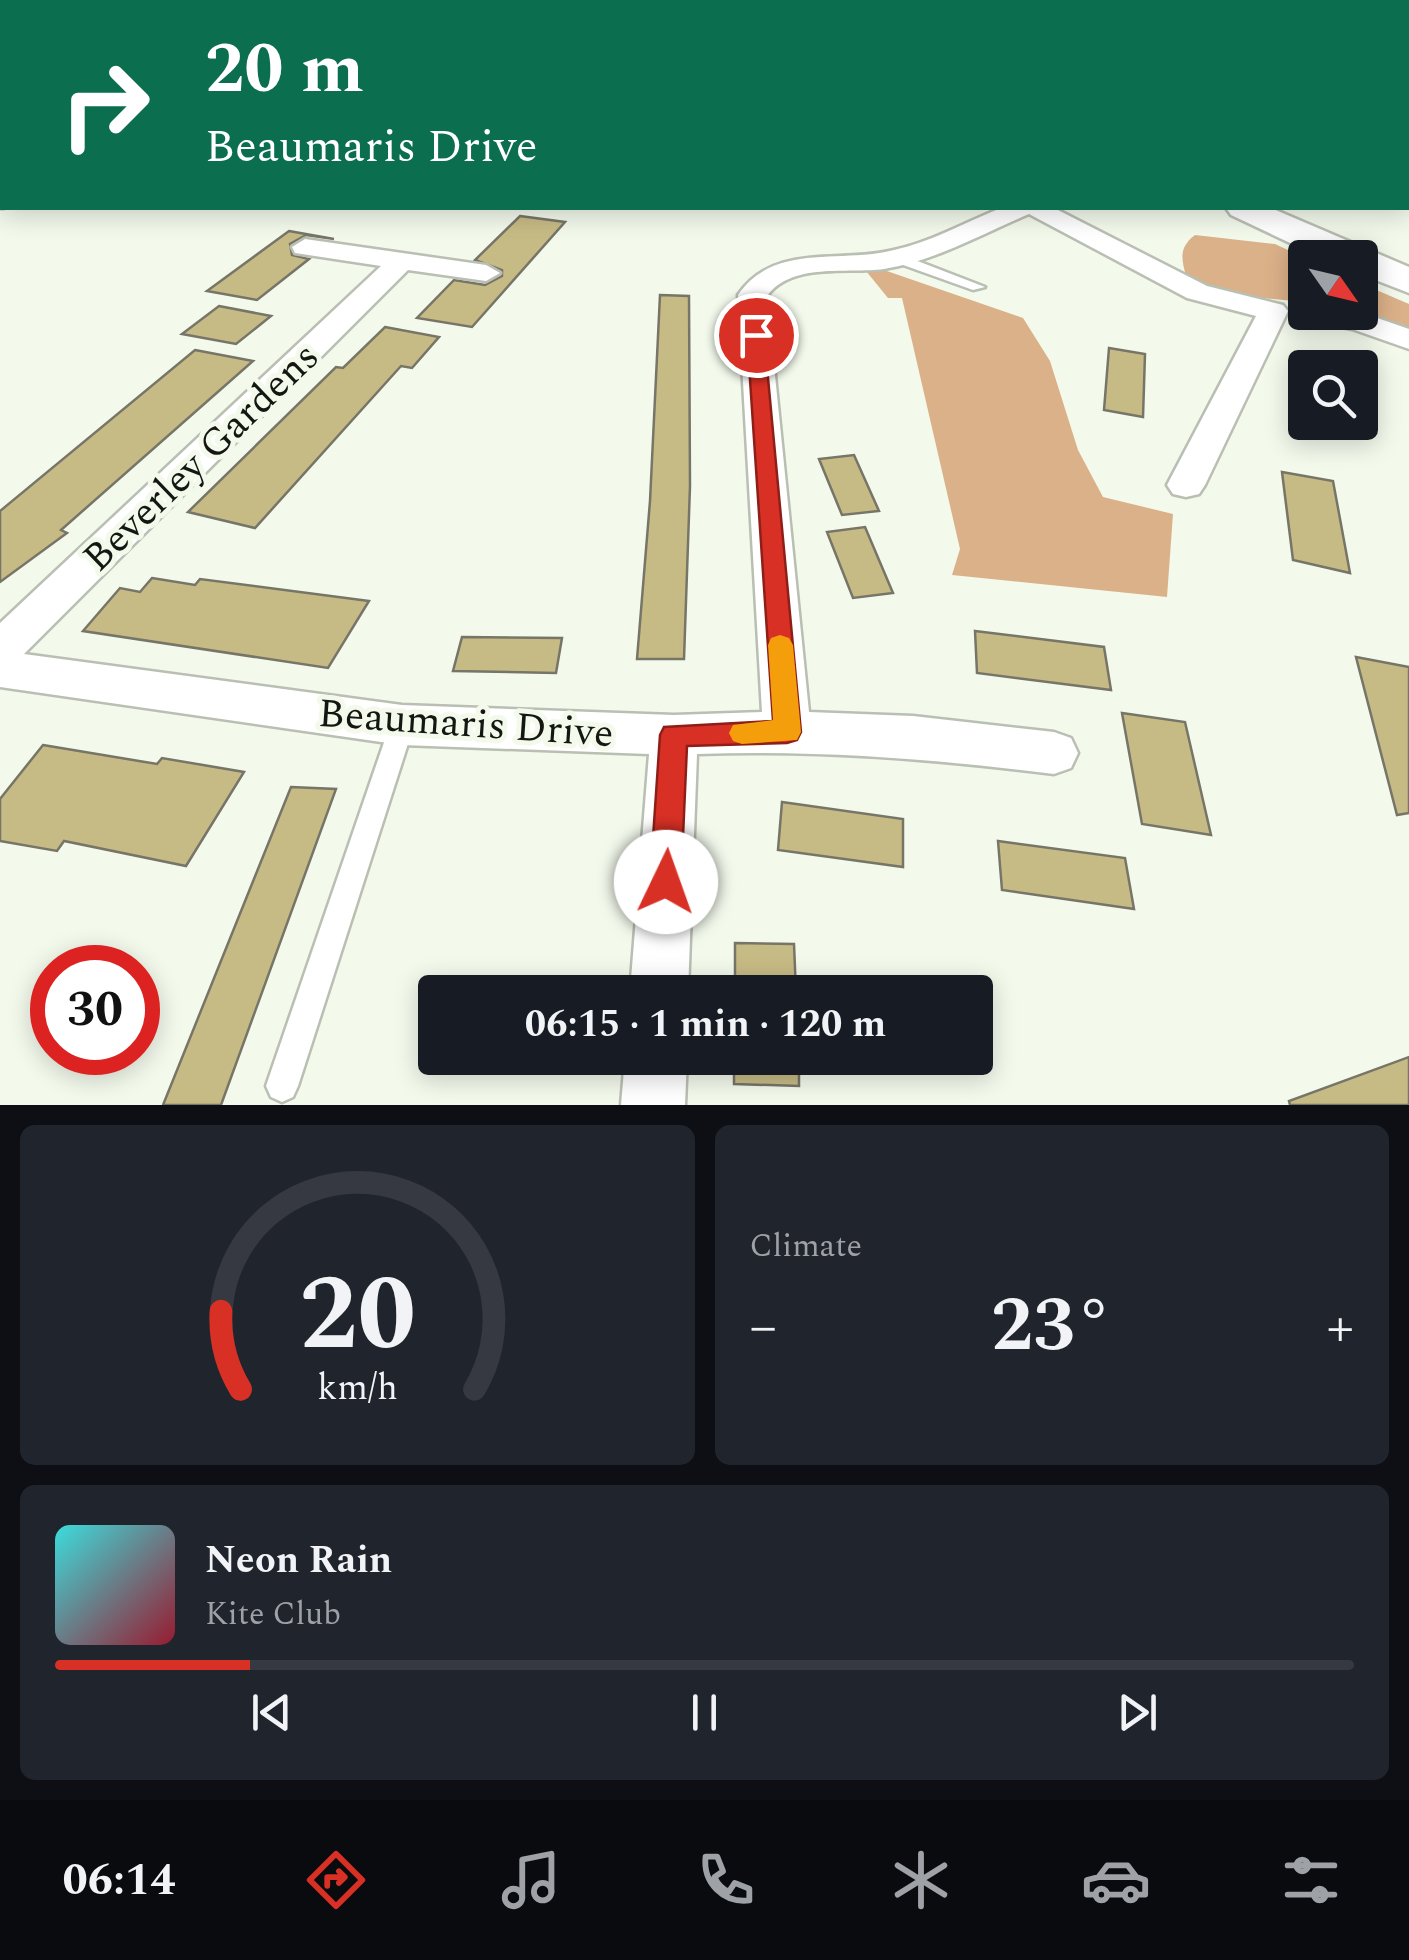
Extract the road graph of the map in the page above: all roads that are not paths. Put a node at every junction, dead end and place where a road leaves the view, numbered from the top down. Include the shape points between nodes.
1 (1017, 210) edge
2 (1040, 210) edge
3 (1247, 210) edge
4 (1315, 240) edge
5 (305, 247) dead end
6 (897, 258) junction
7 (401, 262) junction
8 (1378, 268) edge
9 (486, 273) dead end
10 (1409, 281) edge
11 (978, 286) dead end
12 (1273, 311) junction
13 (1288, 311) edge
14 (1378, 328) edge
15 (1409, 340) edge
16 (1186, 485) dead end
17 (0, 650) edge
18 (0, 669) edge
19 (402, 725) junction
20 (787, 732) junction
21 (674, 735) junction
22 (1054, 753) dead end
23 (660, 975) edge
24 (655, 1075) edge
25 (282, 1086) dead end
26 (653, 1105) edge

1 - 6 street
2 - 12 street via 1198,292
3 - 4 main road
5 - 7 street
6 - 11 lane
6 - 20 street via 784,270 759,282 752,295
7 - 9 street
7 - 17 street, Beverley Gardens
8 - 10 main road
12 - 13 street
12 - 16 street
14 - 15 street
18 - 19 street, Beaumaris Drive
19 - 21 street, Beaumaris Drive
19 - 25 lane
20 - 21 street, Beaumaris Drive
20 - 22 street, Beaumaris Drive via 913,736
21 - 23 street
24 - 26 street

